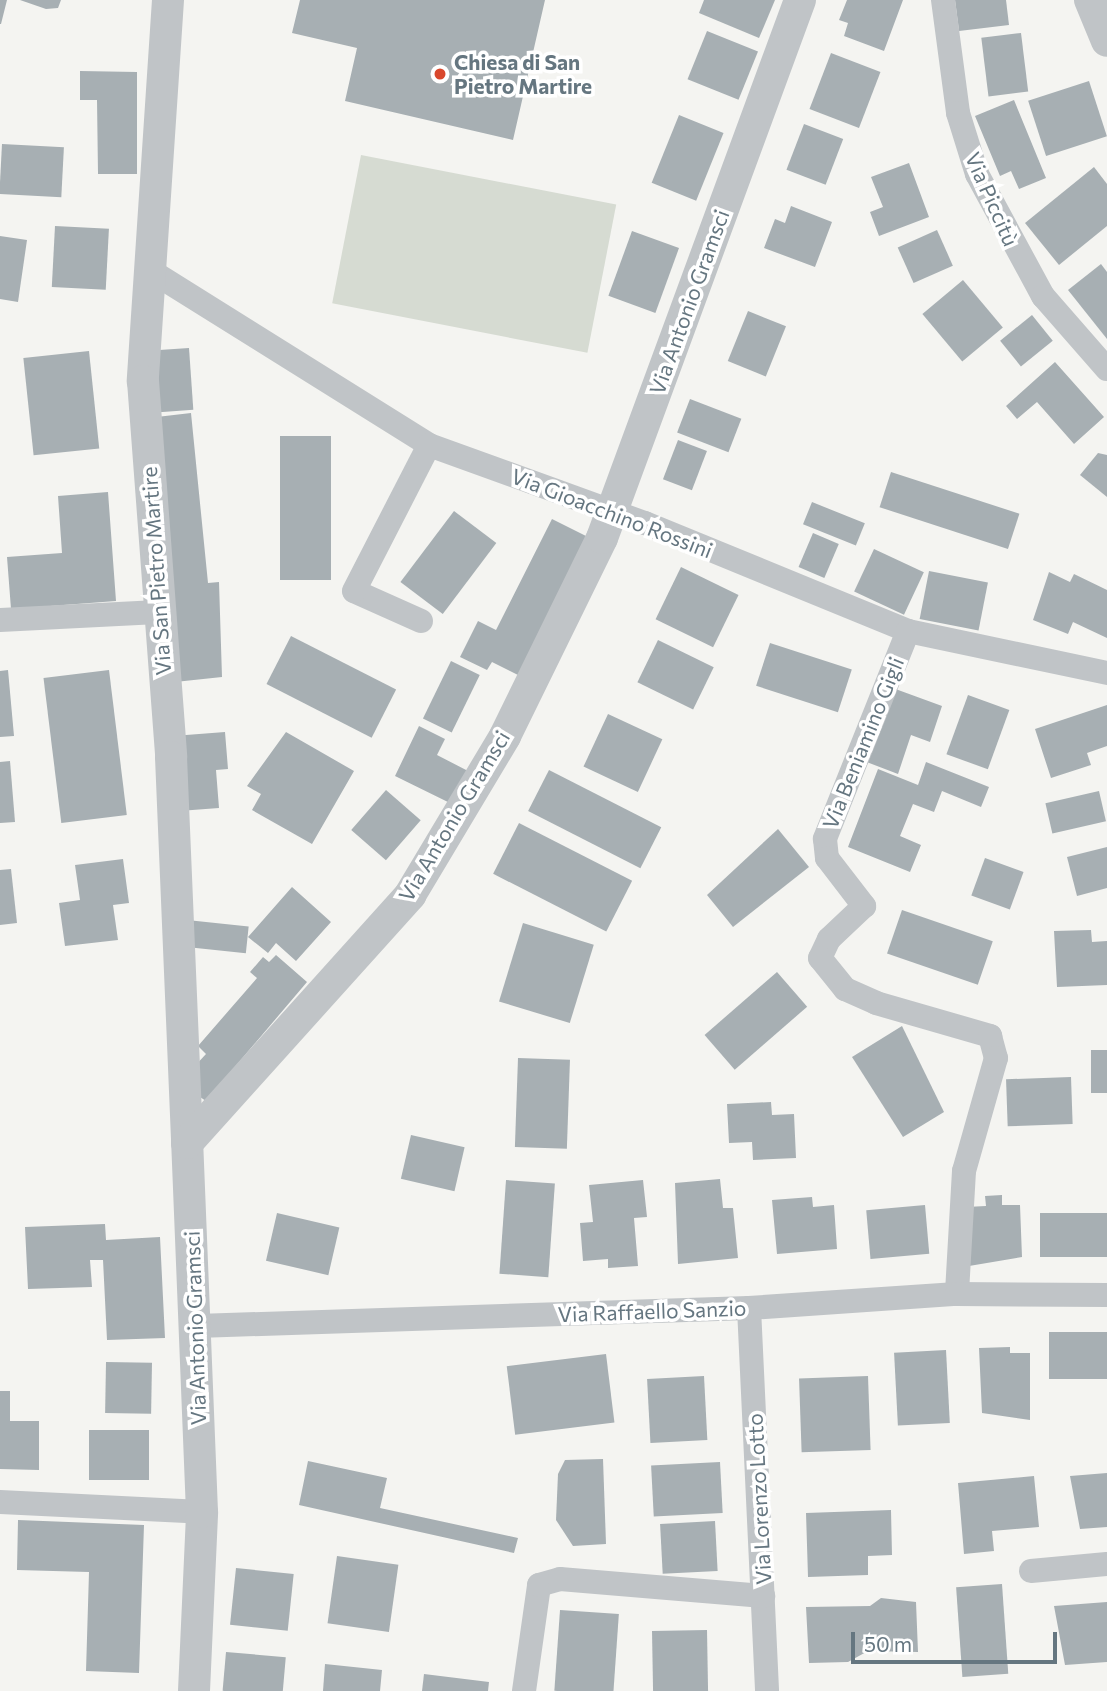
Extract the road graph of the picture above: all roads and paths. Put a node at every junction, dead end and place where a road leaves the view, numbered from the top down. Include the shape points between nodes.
1 (167, 0) edge
2 (800, 0) edge
3 (943, 0) edge
4 (1090, 0) edge
5 (1107, 41) edge
6 (152, 271) junction
7 (1107, 369) edge
8 (429, 445) junction
9 (612, 511) junction
10 (158, 612) junction
11 (0, 620) edge
12 (421, 621) dead end
13 (908, 631) junction
14 (1107, 673) edge
15 (187, 1143) junction
16 (957, 1294) junction
17 (1107, 1295) edge
18 (749, 1308) junction
19 (197, 1326) junction
20 (0, 1502) edge
21 (202, 1512) junction
22 (1107, 1564) edge
23 (1031, 1571) dead end
24 (763, 1596) junction
25 (194, 1691) edge
26 (524, 1691) edge
27 (767, 1691) edge

1 - 6 street, Via San Pietro Martire
2 - 9 street, Via Antonio Gramsci
3 - 7 street, Via Piccitù via 958,113 977,174 1043,296
4 - 5 street
6 - 8 street, Via Gioacchino Rossini
6 - 10 street, Via San Pietro Martire via 143,381
8 - 9 street, Via Gioacchino Rossini
8 - 12 street via 355,592
9 - 13 street, Via Gioacchino Rossini
9 - 15 street, Via Antonio Gramsci via 505,736 410,895
10 - 11 street
10 - 15 street, Via San Pietro Martire via 172,785
13 - 14 street, Via Gioacchino Rossini
13 - 16 street, Via Beniamino Gigli via 825,839 827,858 864,906 829,939 820,958 845,989 876,1003 990,1036 996,1058 964,1171
15 - 19 street, Via Antonio Gramsci
16 - 17 street, Via Raffaello Sanzio
16 - 18 street, Via Raffaello Sanzio
18 - 19 street, Via Raffaello Sanzio
18 - 24 street, Via Lorenzo Lotto
19 - 21 street, Via Antonio Gramsci
20 - 21 street
21 - 25 street, Via Antonio Gramsci
22 - 23 street
24 - 26 street via 560,1579 540,1585
24 - 27 street, Via Lorenzo Lotto

